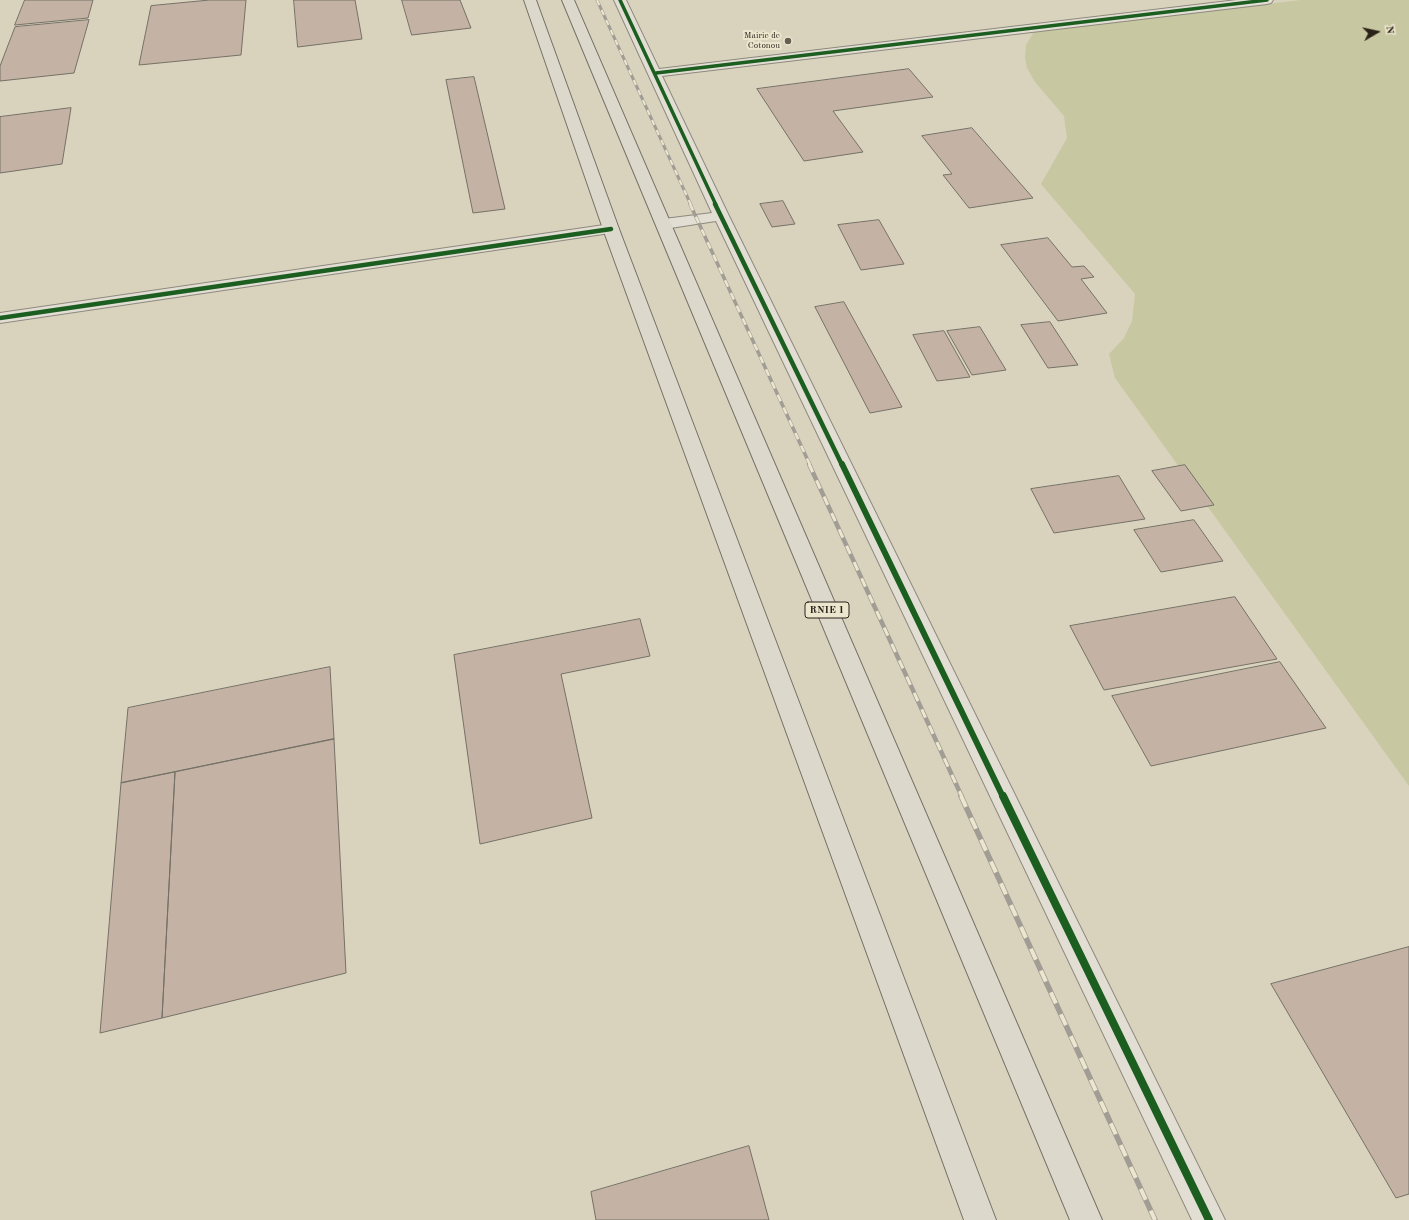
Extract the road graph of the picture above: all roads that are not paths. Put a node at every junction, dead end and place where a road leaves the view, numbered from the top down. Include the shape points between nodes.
1 (530, 0) edge
2 (568, 0) edge
3 (620, 0) edge
4 (1156, 0) edge
5 (1267, 0) edge
6 (1170, 11) junction
7 (656, 73) junction
8 (722, 216) junction
9 (664, 224) junction
10 (611, 229) junction
11 (0, 318) edge
12 (980, 1220) edge
13 (1086, 1220) edge
14 (1209, 1220) edge

1 - 10 highway
2 - 9 highway, RNIE 1
3 - 7 street
4 - 6 street
5 - 6 street
6 - 7 street
7 - 8 street
8 - 9 street
8 - 14 street
9 - 13 highway, RNIE 1
10 - 11 street
10 - 12 highway

